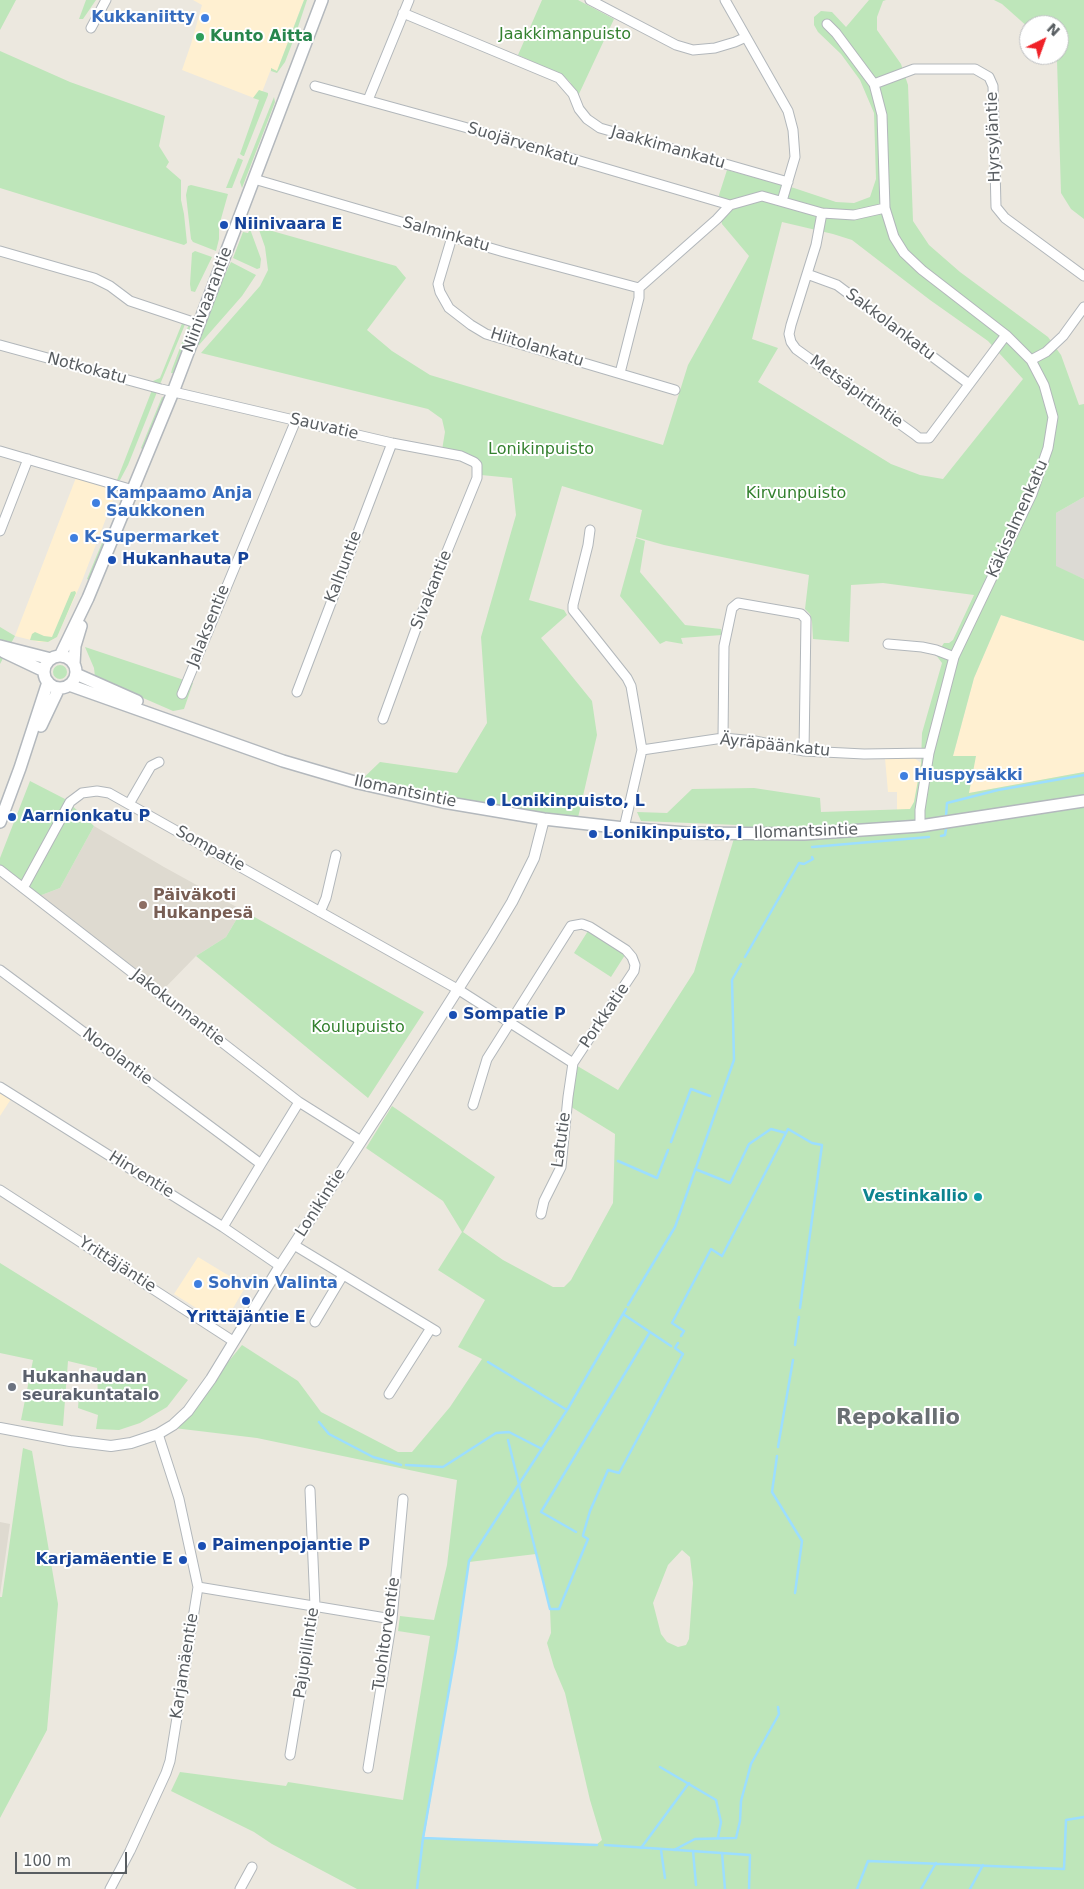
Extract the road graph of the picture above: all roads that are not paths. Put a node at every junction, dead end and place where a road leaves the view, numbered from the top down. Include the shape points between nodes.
1 (106, 0) edge
2 (322, 0) edge
3 (408, 0) edge
4 (590, 0) edge
5 (725, 0) edge
6 (403, 13) junction
7 (827, 24) dead end
8 (91, 28) dead end
9 (746, 37) junction
10 (874, 84) junction
11 (315, 86) dead end
12 (368, 100) junction
13 (254, 179) junction
14 (788, 182) junction
15 (782, 201) junction
16 (730, 205) junction
17 (885, 208) junction
18 (822, 213) junction
19 (452, 237) junction
20 (0, 251) edge
21 (808, 274) junction
22 (1084, 276) edge
23 (638, 288) junction
24 (1084, 307) edge
25 (199, 324) junction
26 (1006, 335) junction
27 (0, 345) edge
28 (1030, 360) junction
29 (620, 373) junction
30 (969, 384) junction
31 (674, 390) dead end
32 (174, 392) junction
33 (296, 420) junction
34 (392, 443) junction
35 (0, 451) edge
36 (28, 459) junction
37 (474, 462) joint
38 (133, 490) junction
39 (0, 530) edge
40 (590, 530) dead end
41 (88, 598) junction
42 (888, 644) dead end
43 (0, 648) edge
44 (55, 657) junction
45 (954, 657) junction
46 (75, 669) junction
47 (46, 676) junction
48 (64, 686) junction
49 (297, 692) dead end
50 (182, 694) dead end
51 (383, 719) dead end
52 (181, 724) junction
53 (722, 738) junction
54 (642, 750) junction
55 (804, 751) junction
56 (929, 752) junction
57 (159, 762) dead end
58 (20, 768) junction
59 (1084, 801) edge
60 (129, 804) junction
61 (544, 819) junction
62 (0, 822) edge
63 (920, 826) junction
64 (624, 828) junction
65 (336, 854) dead end
66 (0, 870) edge
67 (23, 888) junction
68 (320, 912) junction
69 (0, 970) edge
70 (459, 990) junction
71 (509, 1022) junction
72 (573, 1063) junction
73 (0, 1087) edge
74 (299, 1102) junction
75 (473, 1105) dead end
76 (360, 1141) junction
77 (261, 1164) junction
78 (0, 1190) edge
79 (540, 1214) dead end
80 (223, 1227) junction
81 (294, 1245) junction
82 (280, 1266) junction
83 (343, 1275) junction
84 (315, 1322) dead end
85 (233, 1342) junction
86 (389, 1394) dead end
87 (0, 1428) edge
88 (158, 1434) junction
89 (310, 1490) dead end
90 (403, 1499) dead end
91 (198, 1587) junction
92 (315, 1606) junction
93 (392, 1619) junction
94 (290, 1755) dead end
95 (368, 1768) dead end
96 (252, 1867) dead end
97 (110, 1889) edge
98 (240, 1889) edge

1 - 8 street
2 - 13 main road, Niinivaarantie
3 - 6 street
4 - 9 street via 676,45 693,50 715,48
5 - 9 street
6 - 12 street
6 - 14 street, Jaakkimankatu via 559,78 573,94 587,119 600,128
7 - 10 street
9 - 14 street via 778,91 792,124 795,157
10 - 17 street, Käkisalmenkatu via 882,116
10 - 22 street, Hyrsyläntie via 914,69 975,69 989,77 993,86 996,207 1005,218
11 - 12 street, Suojärvenkatu
12 - 16 street, Suojärvenkatu
13 - 19 street, Salminkatu
13 - 25 main road, Niinivaarantie
14 - 15 street
15 - 16 street via 762,196
15 - 18 street
16 - 23 street
17 - 18 street via 854,214
17 - 26 street, Käkisalmenkatu via 894,237 904,253
18 - 21 street, Metsäpirtintie
19 - 23 street, Salminkatu
19 - 29 street, Hiitolankatu via 438,284 443,300 457,314 486,334
20 - 25 street via 94,278 130,301
21 - 30 street, Sakkolankatu via 837,285
21 - 30 street, Metsäpirtintie via 791,325 790,342 919,438 929,438
23 - 29 street via 639,298
24 - 28 street via 1063,336 1046,352
25 - 32 main road, Niinivaarantie
26 - 28 street, Käkisalmenkatu
26 - 30 street, Metsäpirtintie
27 - 32 street, Notkokatu
28 - 45 street, Käkisalmenkatu via 1044,385 1053,417 1048,448 1032,494
29 - 31 street, Hiitolankatu
32 - 33 street, Sauvatie
32 - 38 main road, Niinivaarantie
33 - 34 street, Sauvatie
33 - 50 street, Jalaksentie
34 - 37 street, Sauvatie via 461,456
34 - 49 street, Kalhuntie
35 - 36 street
36 - 38 street
36 - 39 street
37 - 51 street, Sivakantie via 477,478
38 - 41 main road, Niinivaarantie
40 - 54 street via 573,610 632,686
41 - 44 main road, Niinivaarantie
41 - 46 main road, Niinivaarantie via 75,646
42 - 45 street via 922,647
43 - 44 main road
43 - 47 main road
44 - 46 main road via 68,658
44 - 47 main road via 46,664
45 - 56 street, Käkisalmenkatu
46 - 48 main road via 73,682
46 - 52 main road, Ilomantsintie
47 - 48 main road
47 - 58 main road
48 - 52 main road, Ilomantsintie
48 - 58 main road
52 - 61 main road, Ilomantsintie via 282,761 358,783 443,802
53 - 54 street, Äyräpäänkatu
53 - 55 street, Äyräpäänkatu
53 - 55 street via 724,646 732,608 738,603 801,614 806,619
54 - 64 street
55 - 56 street, Äyräpäänkatu via 864,754
56 - 63 street, Käkisalmenkatu
57 - 60 street via 152,766
58 - 62 main road
59 - 63 main road, Ilomantsintie
60 - 67 street, Sompatie via 97,790 82,793 70,802
60 - 68 street, Sompatie
61 - 64 main road, Ilomantsintie
61 - 70 street, Lonikintie via 534,858 512,902
63 - 64 main road, Ilomantsintie via 804,834
65 - 68 street
66 - 67 street, Jakokunnantie
67 - 74 street, Jakokunnantie
68 - 70 street, Sompatie
69 - 77 street, Norolantie
70 - 71 street, Porkkatie
70 - 76 street, Lonikintie
71 - 72 street, Porkkatie
71 - 72 street, Porkkatie via 571,926 590,927 626,950 632,957 634,971
71 - 75 street via 487,1059
72 - 79 street, Latutie via 562,1167
73 - 80 street, Hirventie
74 - 76 street, Jakokunnantie
74 - 77 street
76 - 81 street, Lonikintie
77 - 80 street
78 - 85 street, Yrittäjäntie
80 - 82 street, Hirventie
81 - 82 street, Lonikintie
81 - 83 street
82 - 85 street, Lonikintie
83 - 84 street
83 - 86 street via 434,1330
85 - 88 street, Lonikintie via 188,1411
87 - 88 street, Lonikintie via 111,1446
88 - 91 street, Karjamäentie via 179,1499
89 - 92 street, Pajupillintie
90 - 93 street, Tuohitorventie
91 - 92 street
91 - 97 street, Karjamäentie via 170,1761
92 - 93 street
92 - 94 street, Pajupillintie
93 - 95 street, Tuohitorventie
96 - 98 street

